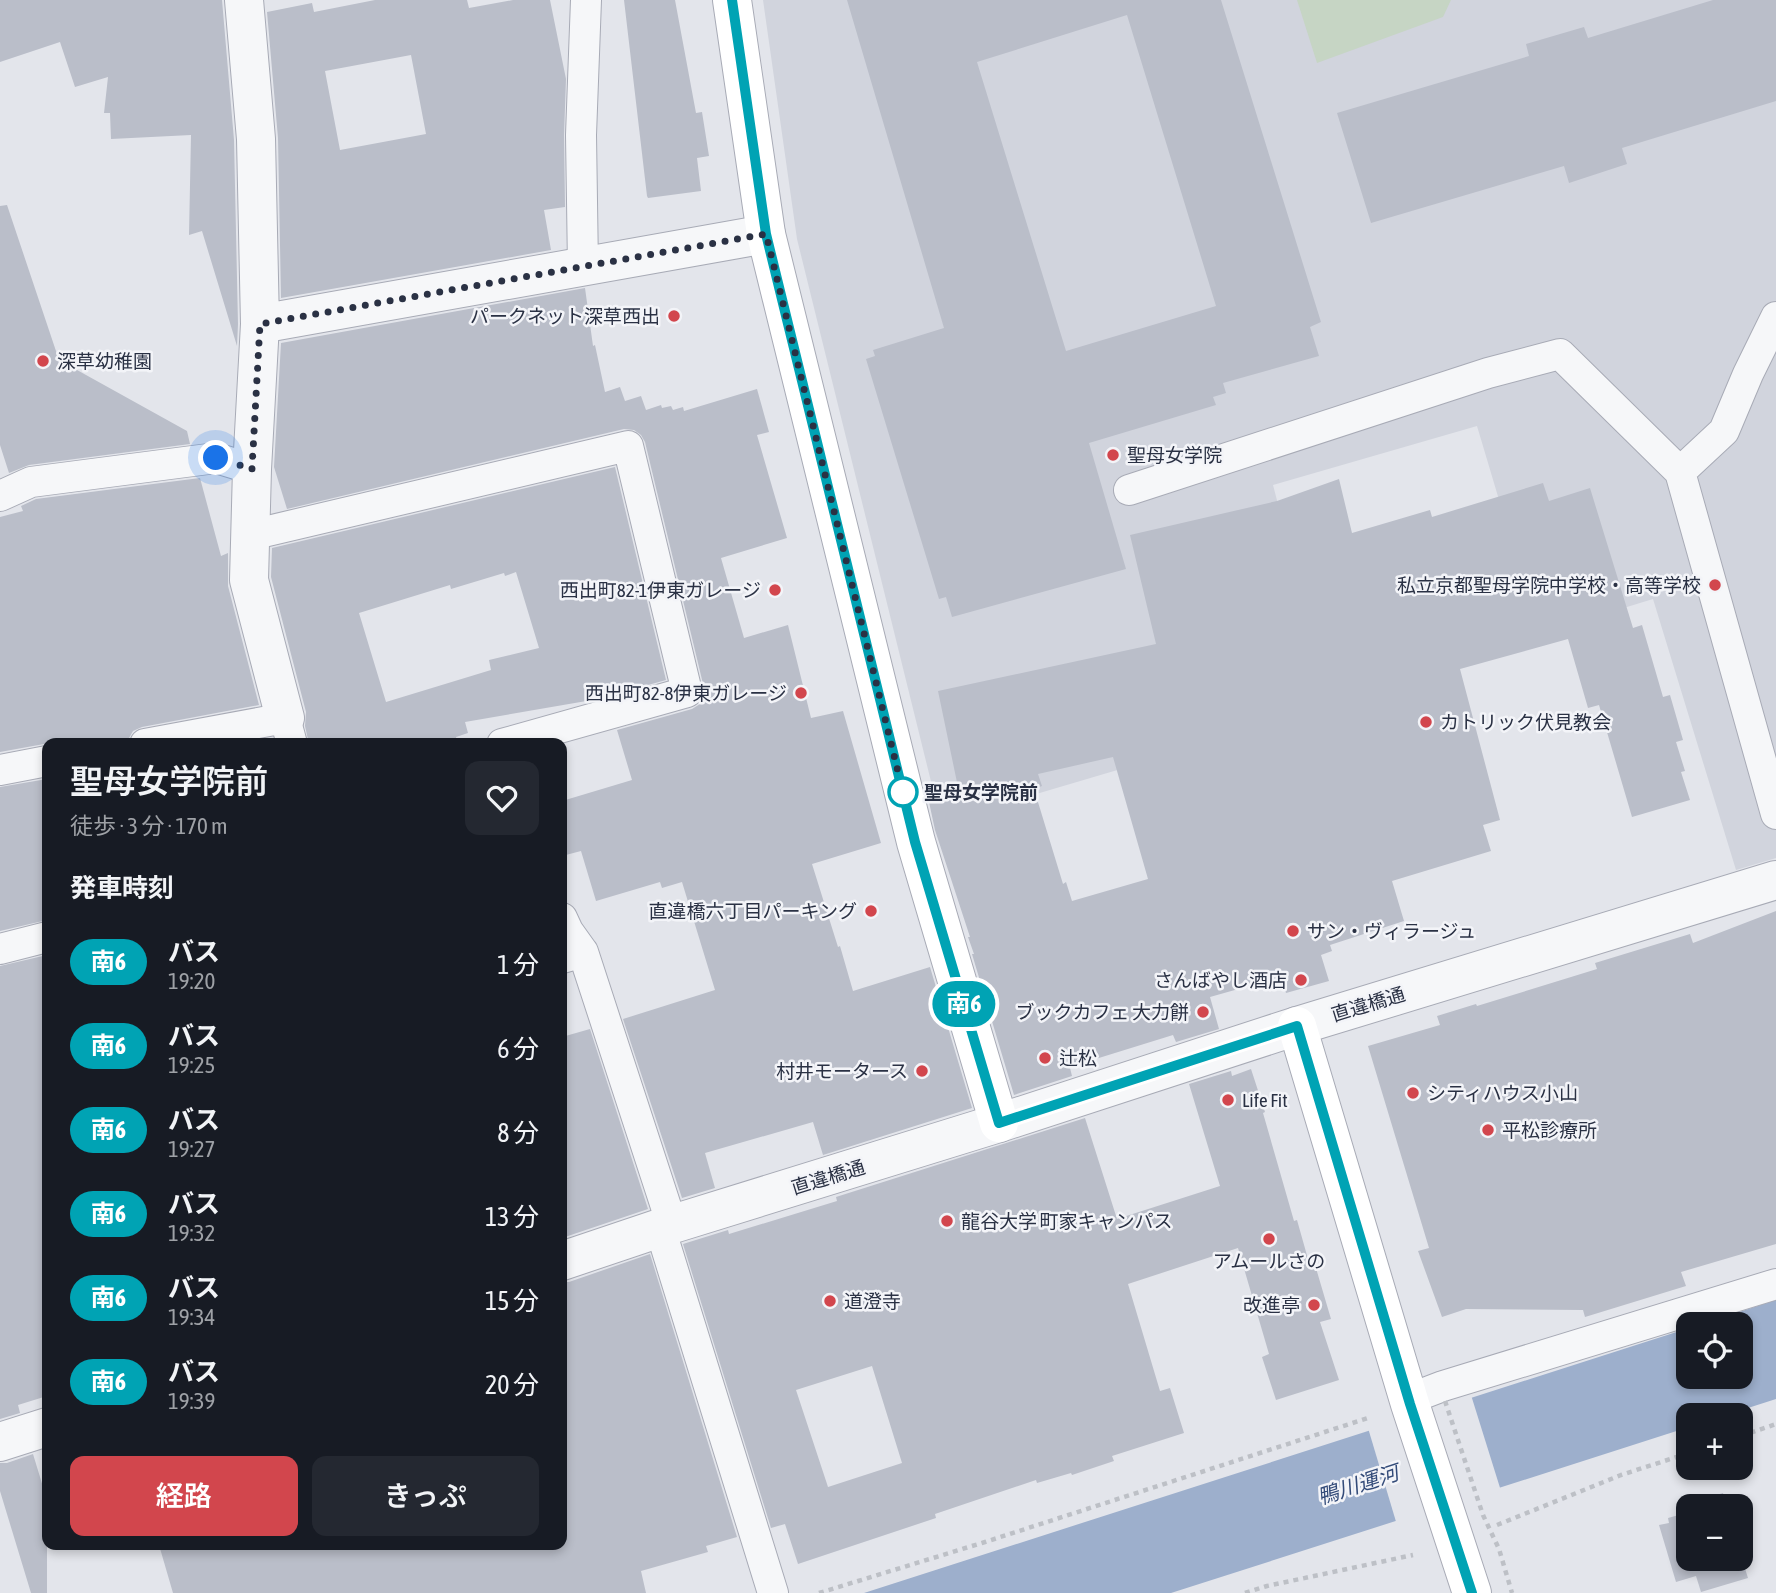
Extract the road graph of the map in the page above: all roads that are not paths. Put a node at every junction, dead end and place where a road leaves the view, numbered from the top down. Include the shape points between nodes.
1 (244, 0) edge
2 (586, 0) edge
3 (732, 0) edge
4 (766, 234) junction
5 (583, 267) junction
6 (1776, 317) edge
7 (260, 324) junction
8 (252, 469) junction
9 (1680, 472) junction
10 (1129, 490) dead end
11 (0, 496) edge
12 (251, 535) junction
13 (288, 731) edge
14 (211, 738) edge
15 (523, 738) edge
16 (42, 762) edge
17 (0, 770) edge
18 (1776, 814) edge
19 (1776, 880) edge
20 (567, 929) edge
21 (42, 938) edge
22 (0, 949) edge
23 (572, 955) edge
24 (1297, 1026) junction
25 (999, 1123) junction
26 (666, 1227) junction
27 (567, 1259) edge
28 (1776, 1284) edge
29 (1421, 1402) junction
30 (42, 1429) edge
31 (0, 1442) edge
32 (773, 1593) edge
33 (1472, 1593) edge

1 - 7 street via 256,139
2 - 5 lane
3 - 4 street
4 - 5 street
4 - 25 street via 915,842
5 - 7 street
6 - 9 lane via 1724,431
7 - 8 street
8 - 11 lane via 216,458 31,482
8 - 12 street
9 - 10 lane via 1560,355 1488,373
9 - 18 lane
12 - 13 street via 249,580
12 - 15 lane via 628,446 687,692
13 - 14 lane
16 - 17 lane
19 - 24 street, 直違橋通
20 - 23 lane
21 - 22 lane
23 - 26 lane
24 - 25 street, 直違橋通
24 - 29 street
25 - 26 street, 直違橋通
26 - 27 street, 直違橋通
26 - 32 lane
28 - 29 lane via 1443,1386
29 - 33 street via 1465,1532
30 - 31 street

